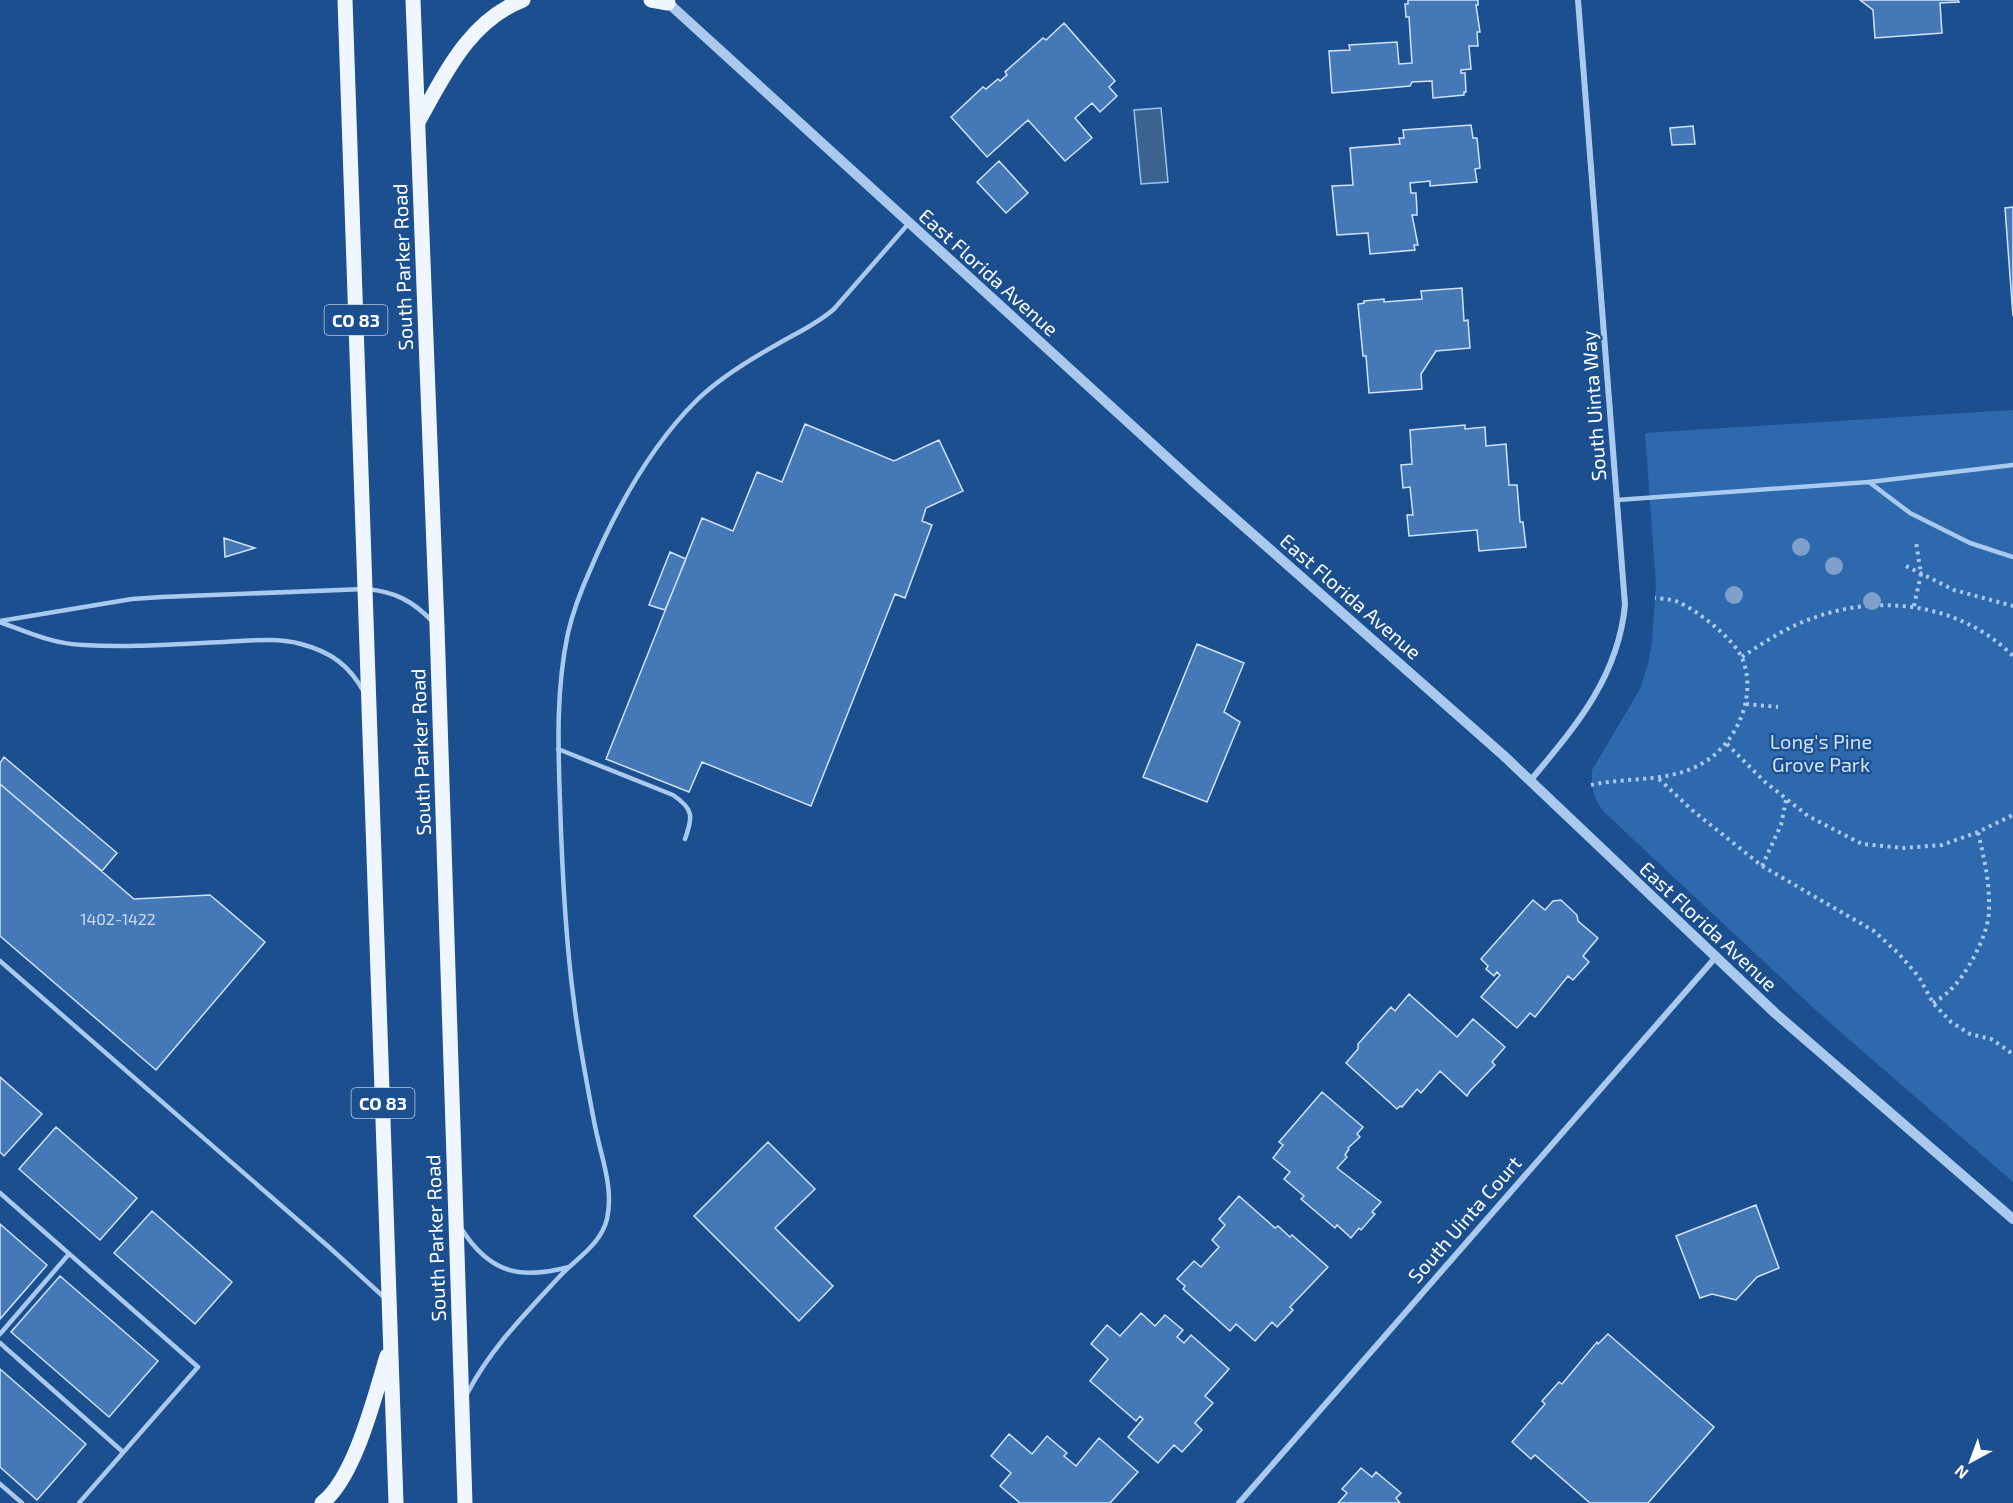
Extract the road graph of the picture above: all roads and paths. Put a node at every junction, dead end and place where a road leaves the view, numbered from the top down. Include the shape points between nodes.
1 (345, 0) edge
2 (413, 0) edge
3 (523, 0) edge
4 (651, 0) edge
5 (1578, 0) edge
6 (667, 2) edge
7 (418, 122) junction
8 (909, 223) junction
9 (2013, 465) edge
10 (1869, 482) junction
11 (1617, 500) junction
12 (1910, 513) junction
13 (2013, 557) edge
14 (1906, 566) dead end
15 (1921, 574) junction
16 (365, 589) junction
17 (1655, 598) dead end
18 (1914, 606) junction
19 (2013, 606) edge
20 (0, 622) edge
21 (437, 626) junction
22 (2013, 656) edge
23 (1742, 657) junction
24 (370, 703) junction
25 (1746, 704) junction
26 (1778, 707) dead end
27 (1727, 744) junction
28 (558, 749) junction
29 (1659, 779) junction
30 (1530, 781) junction
31 (1591, 785) dead end
32 (1786, 800) junction
33 (2013, 815) edge
34 (1978, 832) junction
35 (685, 838) dead end
36 (1762, 866) junction
37 (1715, 958) junction
38 (0, 961) edge
39 (1933, 1003) junction
40 (2013, 1057) edge
41 (0, 1193) edge
42 (455, 1218) junction
43 (2013, 1219) edge
44 (69, 1254) junction
45 (569, 1266) junction
46 (390, 1303) junction
47 (0, 1334) edge
48 (0, 1343) edge
49 (391, 1344) junction
50 (462, 1404) junction
51 (123, 1452) junction
52 (0, 1484) edge
53 (22, 1503) edge
54 (79, 1503) edge
55 (322, 1503) edge
56 (396, 1503) edge
57 (465, 1503) edge
58 (1239, 1503) edge

1 - 16 main road, CO 83
2 - 7 main road, South Parker Road
3 - 7 main road via 493,16 467,41
4 - 6 main road
5 - 11 street, South Uinta Way
6 - 8 street, East Florida Avenue
7 - 21 main road, South Parker Road
8 - 28 lane via 834,309 813,326 773,346 713,386 677,422 650,458 604,539 569,629 558,700
8 - 30 street, East Florida Avenue
9 - 10 lane
10 - 11 lane
10 - 12 lane
11 - 30 street, South Uinta Way via 1625,605 1612,665 1577,722
12 - 13 lane via 1970,543
12 - 15 path
14 - 15 path
15 - 18 path
15 - 19 path via 1954,590
16 - 20 lane via 132,599
16 - 21 lane via 406,598
16 - 24 main road, CO 83
17 - 23 path via 1675,600 1695,611 1721,632
18 - 22 path via 1963,620
18 - 23 path via 1879,605 1836,611 1772,637
20 - 24 lane via 46,639 82,645 265,640 301,644 349,668
21 - 42 main road, South Parker Road
23 - 25 path via 1747,679
24 - 46 main road, CO 83
25 - 26 path
25 - 27 path
27 - 29 path via 1689,771
27 - 32 path
28 - 35 lane via 681,800 691,814
28 - 45 lane via 563,907 573,1000 609,1195 603,1231
29 - 31 path
29 - 36 path
30 - 37 street, East Florida Avenue
32 - 34 path via 1862,844 1904,848 1942,845
32 - 36 path via 1781,825
33 - 34 path
34 - 39 path via 1987,868 1989,901 1984,933 1967,968 1949,992
36 - 39 path via 1874,931 1919,977
37 - 43 street, East Florida Avenue
37 - 58 street, South Uinta Court
38 - 46 lane
39 - 40 path via 1951,1022 1970,1034 1991,1039
41 - 44 lane
42 - 45 lane via 478,1251 512,1271 531,1274
42 - 50 main road, South Parker Road
44 - 47 lane
44 - 51 lane via 198,1367
45 - 50 lane via 495,1350
46 - 49 main road, CO 83
48 - 51 lane
49 - 55 main road via 362,1438 330,1497
49 - 56 main road, CO 83
50 - 57 main road, South Parker Road
51 - 54 lane
52 - 53 lane

